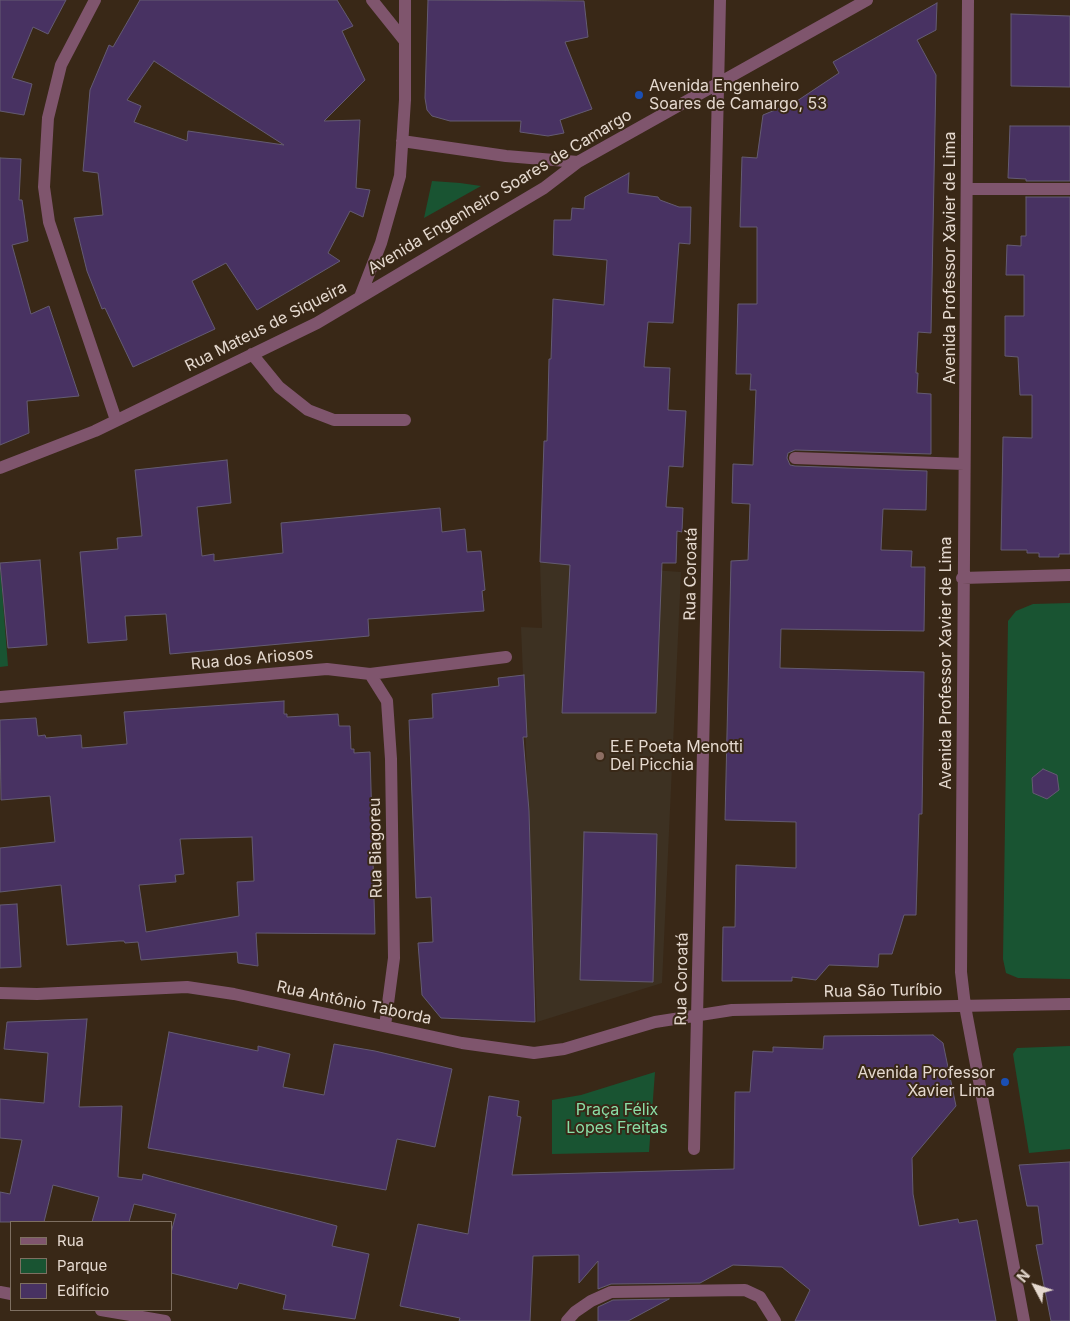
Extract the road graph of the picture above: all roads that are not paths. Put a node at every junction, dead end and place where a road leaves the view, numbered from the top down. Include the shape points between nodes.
1 (95, 0) edge
2 (372, 0) edge
3 (405, 0) edge
4 (720, 0) edge
5 (968, 0) edge
6 (859, 2) edge
7 (404, 40) junction
8 (719, 82) junction
9 (402, 141) junction
10 (578, 162) junction
11 (967, 189) junction
12 (1070, 189) edge
13 (360, 297) junction
14 (252, 354) junction
15 (116, 420) junction
16 (405, 420) dead end
17 (795, 458) dead end
18 (964, 464) junction
19 (0, 468) edge
20 (1070, 575) edge
21 (962, 578) junction
22 (506, 657) dead end
23 (370, 674) junction
24 (0, 697) edge
25 (0, 993) edge
26 (1070, 1004) edge
27 (965, 1006) junction
28 (697, 1016) junction
29 (385, 1026) junction
30 (694, 1149) dead end
31 (107, 1311) edge
32 (774, 1320) edge
33 (166, 1321) edge
34 (567, 1321) edge
35 (1024, 1321) edge

1 - 15 street via 61,65 48,118 44,187 48,222
2 - 7 street
3 - 7 street, Rua Mateus de Siqueira
4 - 8 street, Rua Coroatá
5 - 11 street, Avenida Professor Xavier de Lima
6 - 8 street, Avenida Engenheiro Soares de Camargo
7 - 9 street, Rua Mateus de Siqueira
8 - 10 street, Avenida Engenheiro Soares de Camargo
8 - 28 street, Rua Coroatá
9 - 10 street via 506,156
9 - 13 street, Rua Mateus de Siqueira via 398,185 381,243
10 - 13 street, Avenida Engenheiro Soares de Camargo via 544,188
11 - 12 street
11 - 18 street, Avenida Professor Xavier de Lima
13 - 14 street, Rua Mateus de Siqueira via 317,323
14 - 15 street, Rua Mateus de Siqueira
14 - 16 street via 279,387 308,410 334,420
15 - 19 street, Rua Mateus de Siqueira
17 - 18 street
18 - 21 street, Avenida Professor Xavier de Lima
20 - 21 street
21 - 27 street, Avenida Professor Xavier de Lima via 962,972
22 - 23 street, Rua dos Ariosos
23 - 24 street, Rua dos Ariosos via 327,669
23 - 29 street, Rua Biagoreu via 387,701 391,759 394,958
25 - 29 street, Rua Antônio Taborda via 187,987
26 - 27 street, Rua São Turíbio
27 - 28 street, Rua São Turíbio via 732,1010
27 - 35 street, Avenida Professor Xavier de Lima
28 - 29 street, Rua Antônio Taborda via 656,1022 564,1048 534,1053 462,1043
28 - 30 street, Rua Coroatá
31 - 33 street
32 - 34 street via 760,1297 745,1290 611,1292 591,1301

